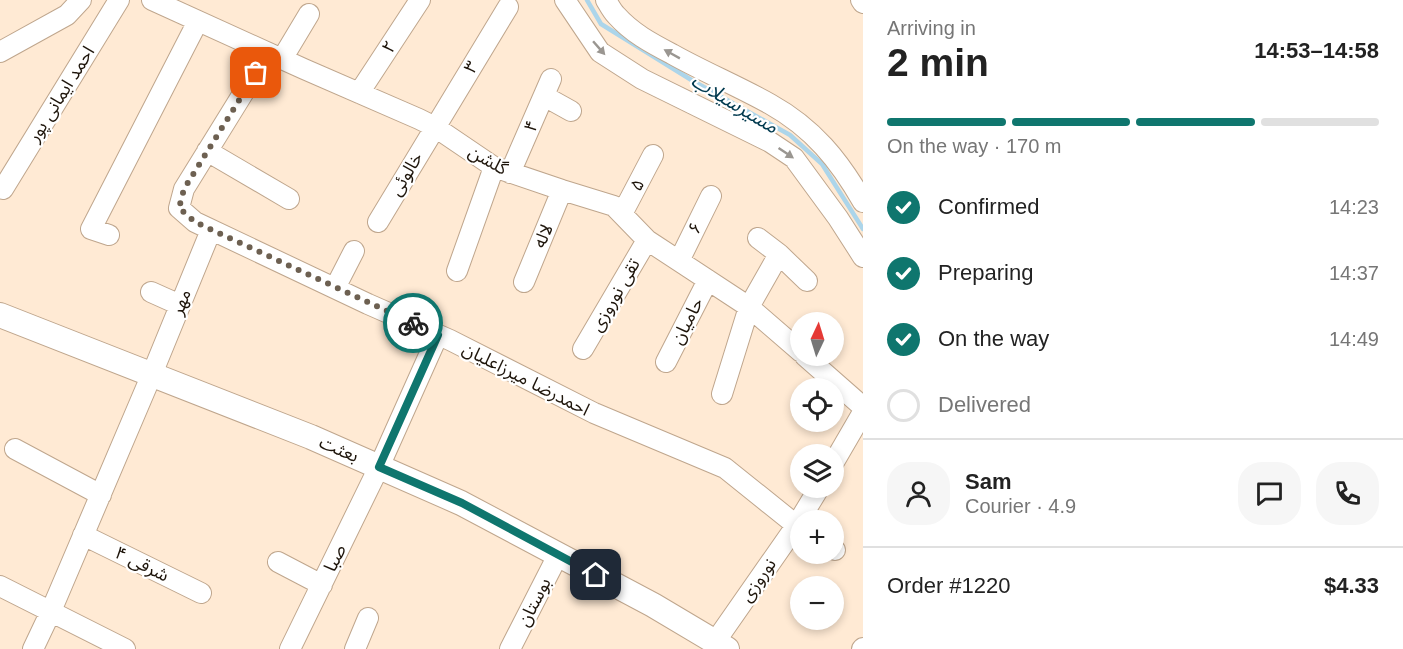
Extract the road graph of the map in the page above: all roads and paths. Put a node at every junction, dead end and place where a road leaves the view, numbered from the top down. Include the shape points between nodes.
1 (81, 0) edge
2 (118, 0) edge
3 (152, 0) edge
4 (420, 0) edge
5 (565, 0) edge
6 (606, 0) edge
7 (508, 7) dead end
8 (309, 14) dead end
9 (198, 21) junction
10 (0, 52) edge
11 (275, 56) junction
12 (359, 93) junction
13 (571, 111) dead end
14 (435, 127) junction
15 (207, 151) junction
16 (653, 155) dead end
17 (502, 170) junction
18 (3, 189) dead end
19 (562, 190) junction
20 (711, 196) dead end
21 (288, 200) dead end
22 (863, 202) edge
23 (622, 214) junction
24 (378, 222) dead end
25 (211, 230) junction
26 (109, 235) dead end
27 (758, 238) dead end
28 (647, 240) junction
29 (354, 251) dead end
30 (779, 254) junction
31 (863, 257) edge
32 (679, 261) junction
33 (457, 271) dead end
34 (708, 280) junction
35 (807, 281) dead end
36 (524, 282) dead end
37 (335, 288) junction
38 (151, 292) dead end
39 (180, 305) junction
40 (749, 307) junction
41 (0, 315) edge
42 (438, 335) junction
43 (790, 342) edge
44 (583, 349) dead end
45 (666, 362) dead end
46 (816, 366) edge
47 (152, 374) junction
48 (723, 394) dead end
49 (863, 407) edge
50 (863, 412) edge
51 (844, 445) edge
52 (15, 449) dead end
53 (379, 467) junction
54 (100, 495) junction
55 (790, 520) edge
56 (84, 535) junction
57 (790, 541) edge
58 (558, 555) junction
59 (278, 562) dead end
60 (322, 585) junction
61 (0, 586) edge
62 (201, 593) dead end
63 (51, 611) junction
64 (368, 618) dead end
65 (721, 645) edge
66 (33, 649) edge
67 (125, 649) edge
68 (290, 649) edge
69 (355, 649) edge
70 (510, 649) edge

1 - 10 street via 67,15
2 - 18 street, احمد ایمانی پور
3 - 9 street, گلشن
4 - 12 street, ۲
5 -> 31 street via 600,52 642,79 770,142 794,158
22 -> 6 street via 830,152 810,131 771,104 641,38
7 - 14 street, ۳
8 - 11 street, احمدرضا میرزاعلیان
9 - 11 street, گلشن
9 - 26 street via 91,229
11 - 12 street, گلشن
11 - 15 street, احمدرضا میرزاعلیان
12 - 14 street, گلشن
13 - 17 street, ۴ via 548,87
14 - 17 street, گلشن
14 - 24 street, خالوئی
15 - 21 street
15 - 25 street, احمدرضا میرزاعلیان via 184,189 179,208
16 - 23 street, ۵
17 - 19 street, گلشن
17 - 33 street, ۴
19 - 23 street, گلشن via 614,206
19 - 36 street, لاله
20 - 32 street, ۶
23 - 28 street, گلشن
25 - 37 street, احمدرضا میرزاعلیان
25 - 39 street, مهر
27 - 30 street
28 - 32 street, گلشن
28 - 44 street, تقی نوروزی
29 - 37 street
30 - 35 street
30 - 40 street
32 - 34 street, گلشن
34 - 40 street, گلشن
34 - 45 street, حامیان
37 - 42 street, احمدرضا میرزاعلیان
38 - 39 street
39 - 47 street, مهر
40 - 43 street, گلشن
40 - 48 street
41 - 47 main road, بعثت
42 - 53 street, صبا
42 - 55 street, احمدرضا میرزاعلیان via 594,413 725,468
46 - 49 street
47 - 53 main road, بعثت
47 - 54 street, مهر
50 - 51 street
52 - 54 street
53 - 58 main road, بعثت via 462,503
53 - 60 street, صبا
54 - 56 street, مهر
56 - 62 street, ۴ شرقی
56 - 63 street, مهر
57 - 65 street, نوروزی
58 - 65 main road, بعثت
58 - 70 street, بوستان
59 - 60 street
60 - 68 street, صبا
61 - 63 street
63 - 66 street, مهر
63 - 67 street
64 - 69 street

